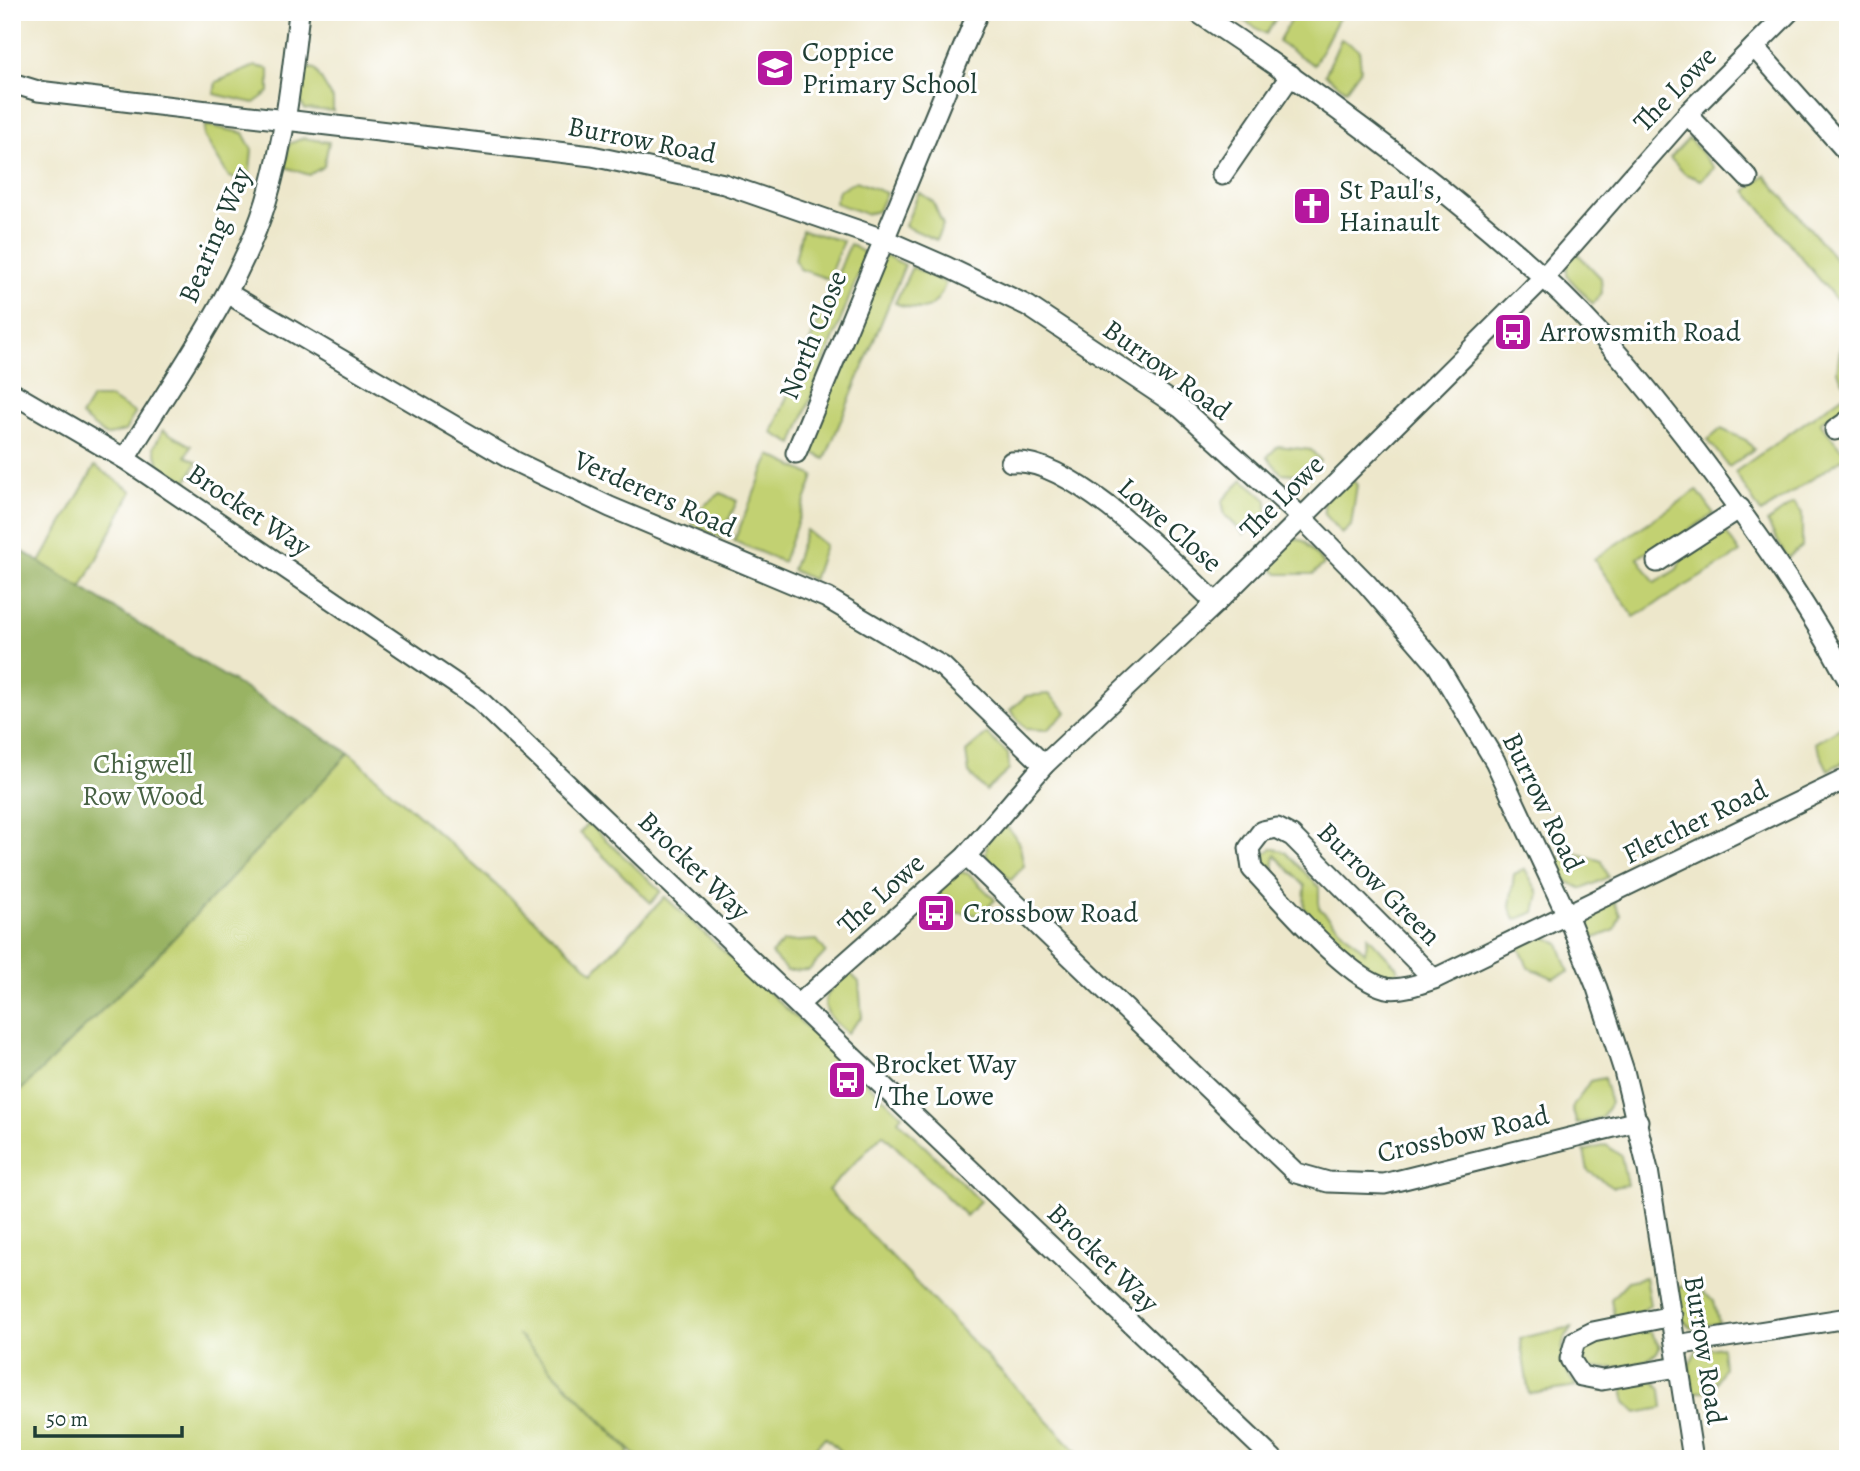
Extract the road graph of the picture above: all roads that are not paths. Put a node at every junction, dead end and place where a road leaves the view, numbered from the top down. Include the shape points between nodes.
1 (299, 12) edge
2 (978, 12) edge
3 (1197, 12) edge
4 (1788, 12) edge
5 (1754, 47) junction
6 (1290, 75) junction
7 (12, 83) edge
8 (1687, 114) junction
9 (286, 121) junction
10 (1848, 153) edge
11 (1222, 175) dead end
12 (1748, 178) dead end
13 (883, 239) junction
14 (1544, 277) junction
15 (227, 293) junction
16 (12, 393) edge
17 (796, 453) dead end
18 (125, 460) junction
19 (1011, 462) dead end
20 (1740, 508) junction
21 (1301, 517) junction
22 (1131, 522) junction
23 (1110, 530) dead end
24 (1657, 562) dead end
25 (1216, 603) junction
26 (1848, 680) edge
27 (1044, 765) junction
28 (1848, 778) edge
29 (966, 856) junction
30 (1567, 915) junction
31 (1434, 979) junction
32 (799, 1004) junction
33 (1638, 1121) junction
34 (1672, 1316) junction
35 (1848, 1318) edge
36 (1676, 1345) junction
37 (1678, 1367) junction
38 (1273, 1459) edge
39 (1693, 1459) edge

1 - 9 street, Bearing Way
2 - 13 street, North Close
3 - 6 street
4 - 5 street, The Lowe
5 - 8 street, The Lowe
5 - 10 street
6 - 11 street
6 - 14 street via 1419,170
7 - 9 street, Burrow Road via 38,91
8 - 12 street
8 - 14 street, The Lowe
9 - 13 street, Burrow Road via 592,156 724,184
9 - 15 street, Bearing Way via 266,204
13 - 17 street, North Close
13 - 21 street, Burrow Road via 1028,306 1181,408
14 - 20 street via 1637,374
14 - 21 street, The Lowe
15 - 18 street, Bearing Way
15 - 27 street, Verderers Road via 514,461 610,507 827,598 943,667
16 - 18 street, Brocket Way
18 - 32 street, Brocket Way via 478,699
19 - 22 street, Lowe Close via 1033,461
20 - 24 street
20 - 26 street via 1823,633
21 - 25 street, The Lowe
21 - 30 street, Burrow Road via 1438,666 1495,761
22 - 23 street
22 - 25 street, Lowe Close
25 - 27 street, The Lowe
27 - 29 street, The Lowe
28 - 30 street, Fletcher Road
29 - 32 street, The Lowe
29 - 33 street, Crossbow Road via 1296,1173 1328,1182 1384,1184
30 - 31 street, Burrow Green
30 - 33 street, Burrow Road via 1597,988
31 - 31 street, Burrow Green via 1386,988 1351,970 1252,869 1249,848 1262,831 1277,828 1292,836
32 - 38 street, Brocket Way
33 - 34 street, Burrow Road
34 - 36 street, Burrow Road
34 - 37 street via 1593,1332 1574,1341 1570,1359 1581,1376 1602,1380
35 - 36 street
36 - 37 street, Burrow Road
37 - 39 street, Burrow Road

